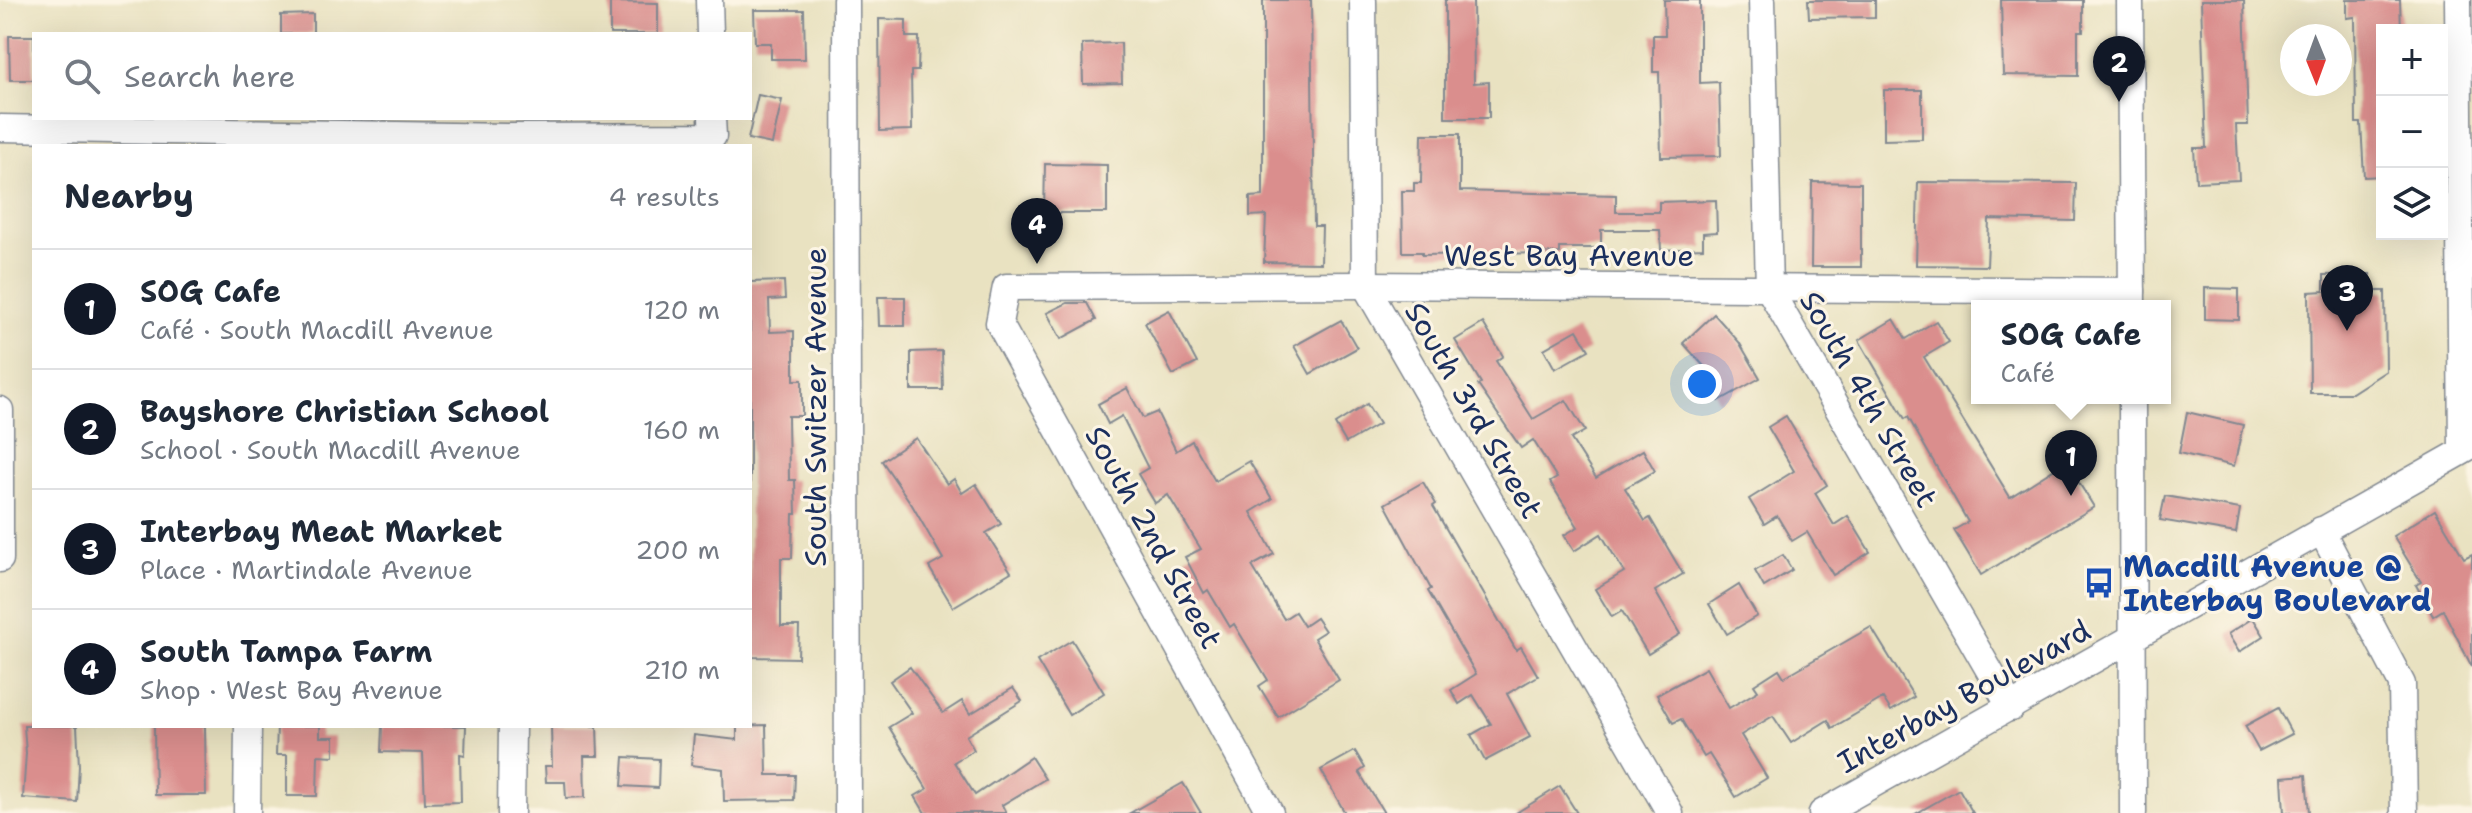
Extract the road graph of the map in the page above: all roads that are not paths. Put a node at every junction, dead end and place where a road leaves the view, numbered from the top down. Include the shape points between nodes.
1 (709, 0) edge
2 (846, 0) edge
3 (1363, 0) edge
4 (1762, 0) edge
5 (2130, 0) edge
6 (2458, 0) edge
7 (710, 32) edge
8 (712, 120) edge
9 (0, 128) edge
10 (507, 141) edge
11 (1365, 285) junction
12 (1006, 287) joint
13 (1769, 289) junction
14 (2132, 298) edge
15 (2132, 404) edge
16 (0, 410) edge
17 (2467, 448) edge
18 (2321, 530) junction
19 (0, 559) edge
20 (2132, 638) junction
21 (2011, 708) junction
22 (248, 728) edge
23 (512, 728) edge
24 (247, 813) edge
25 (511, 813) edge
26 (848, 813) edge
27 (1270, 813) edge
28 (1670, 813) edge
29 (1822, 813) edge
30 (2133, 813) edge
31 (2404, 813) edge

1 - 7 street
2 - 26 street, South Switzer Avenue
3 - 11 street, South 3rd Street
4 - 13 street, South 4th Street
5 - 14 street
6 - 17 street
8 - 10 street via 713,136
9 - 10 street
11 - 12 street, West Bay Avenue
11 - 13 street, West Bay Avenue
11 - 28 street, South 3rd Street
12 - 27 street, South 2nd Street via 999,323
13 - 14 street, West Bay Avenue
13 - 21 street, South 4th Street
15 - 20 street
16 - 19 street
17 - 18 street, Interbay Boulevard
18 - 20 street, Interbay Boulevard
18 - 31 street via 2402,684
20 - 21 street, Interbay Boulevard
20 - 30 street
21 - 29 street, Interbay Boulevard
22 - 24 street
23 - 25 street

